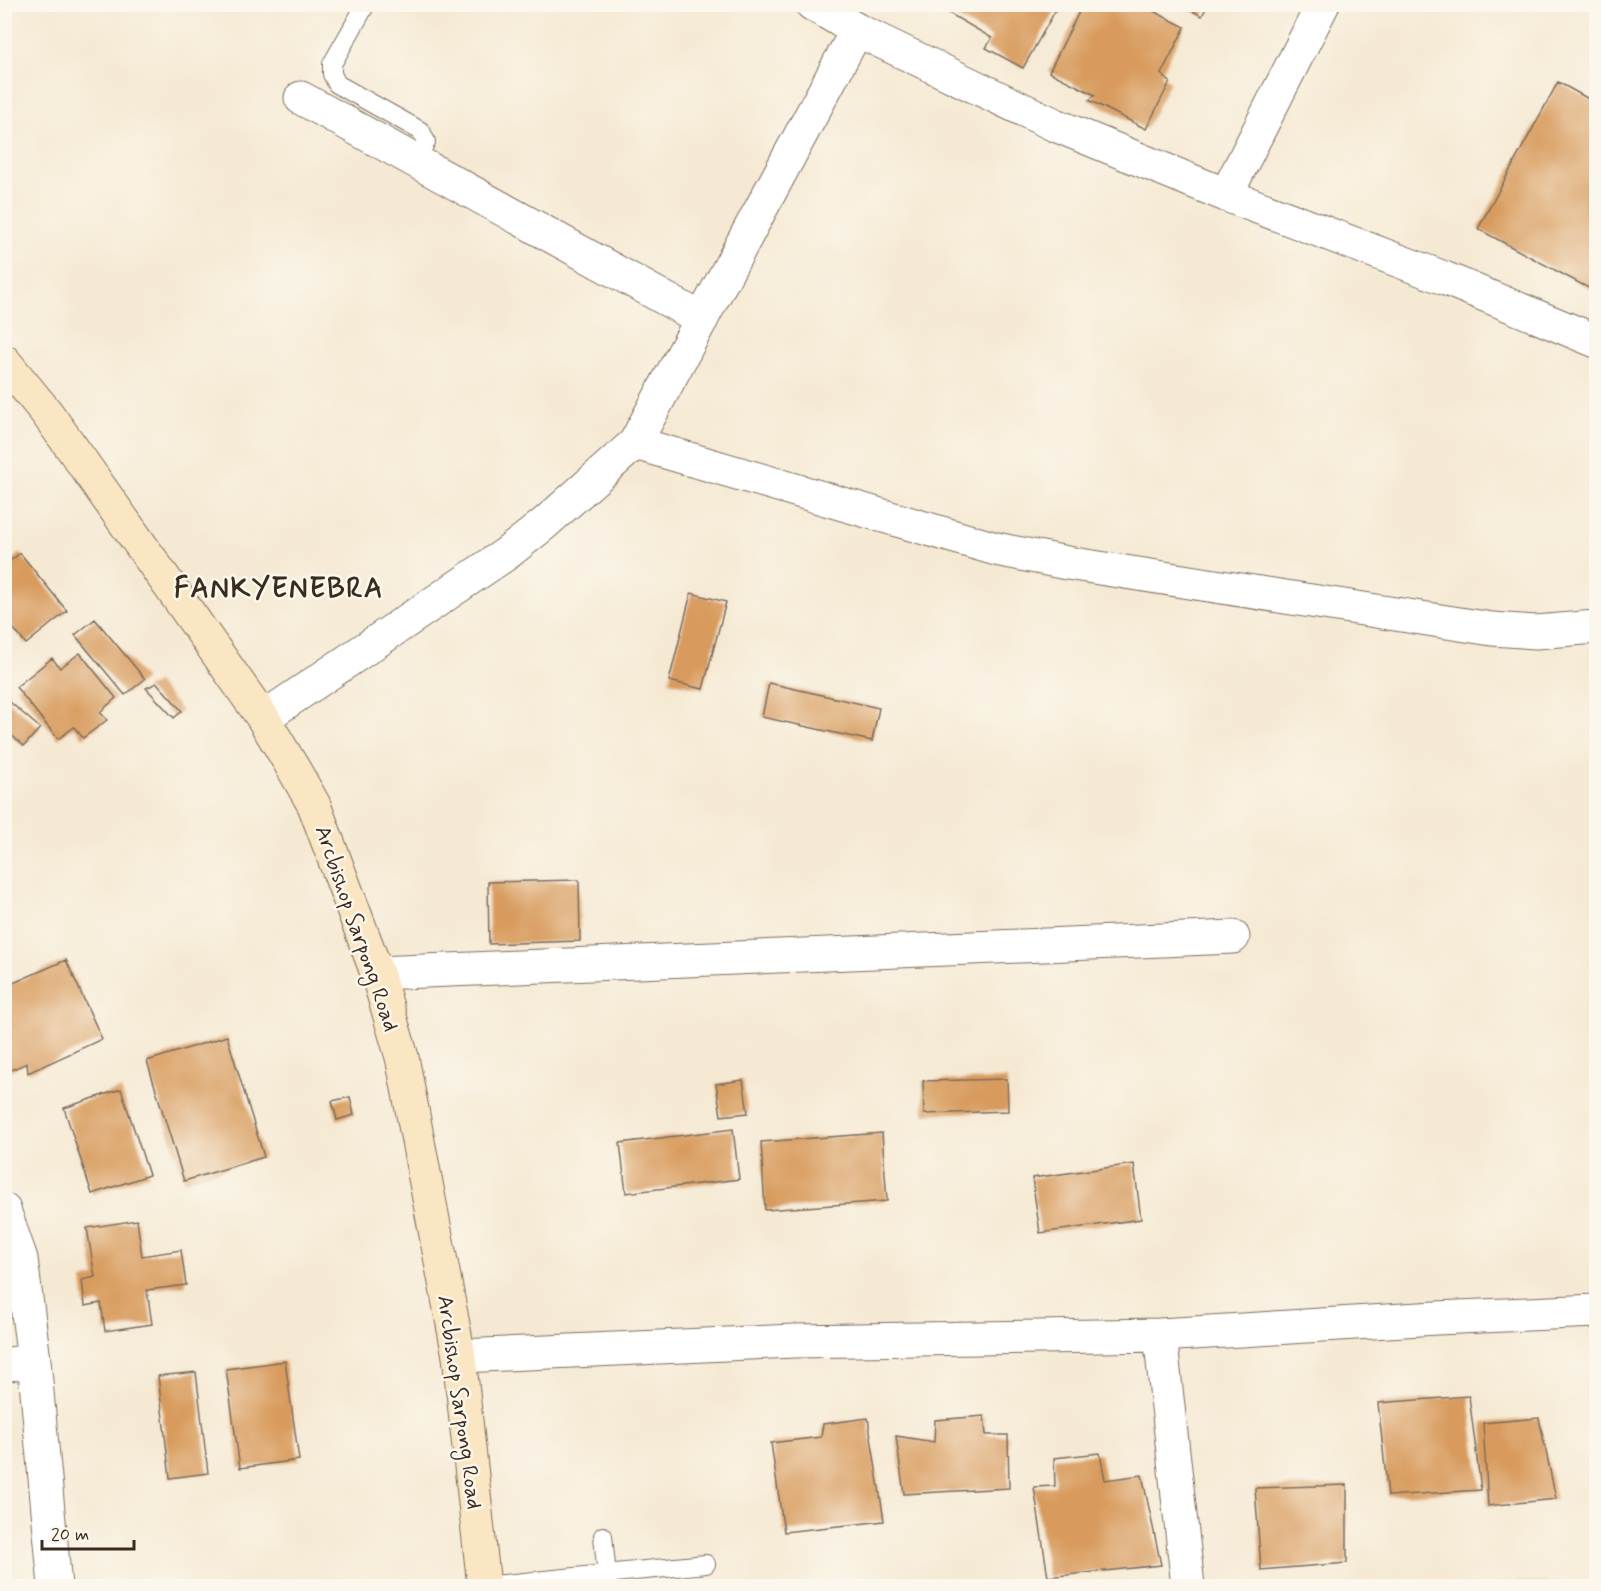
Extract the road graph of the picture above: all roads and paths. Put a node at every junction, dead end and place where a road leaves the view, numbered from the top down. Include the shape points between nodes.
1 (366, 4) edge
2 (1323, 4) edge
3 (818, 6) edge
4 (857, 30) junction
5 (301, 98) dead end
6 (415, 161) junction
7 (1226, 195) junction
8 (702, 319) junction
9 (1596, 341) edge
10 (4, 361) edge
11 (635, 443) junction
12 (1596, 627) edge
13 (262, 718) junction
14 (1233, 937) dead end
15 (378, 973) junction
16 (4, 1210) edge
17 (1596, 1311) edge
18 (1160, 1335) junction
19 (459, 1356) junction
20 (19, 1362) edge
21 (603, 1536) dead end
22 (706, 1564) dead end
23 (607, 1580) edge
24 (484, 1586) edge
25 (55, 1587) edge
26 (1188, 1587) edge

1 - 6 lane via 332,64 332,74 337,84 422,131 426,142
2 - 7 street
3 - 4 street
4 - 7 street via 1053,123
4 - 8 street
5 - 6 street
6 - 8 street
7 - 9 street
8 - 11 street
10 - 13 street, Arcbishop Sarpong Road via 71,446
11 - 12 street via 996,549 1067,563 1492,629 1536,632
11 - 13 street via 506,554
13 - 15 street, Arcbishop Sarpong Road via 314,805
14 - 15 street
15 - 19 street, Arcbishop Sarpong Road via 402,1057
16 - 20 street via 21,1259
17 - 18 street
18 - 19 street via 794,1341
18 - 26 street
19 - 24 street, Arcbishop Sarpong Road
20 - 25 street
21 - 23 lane
22 - 23 lane
23 - 24 lane

